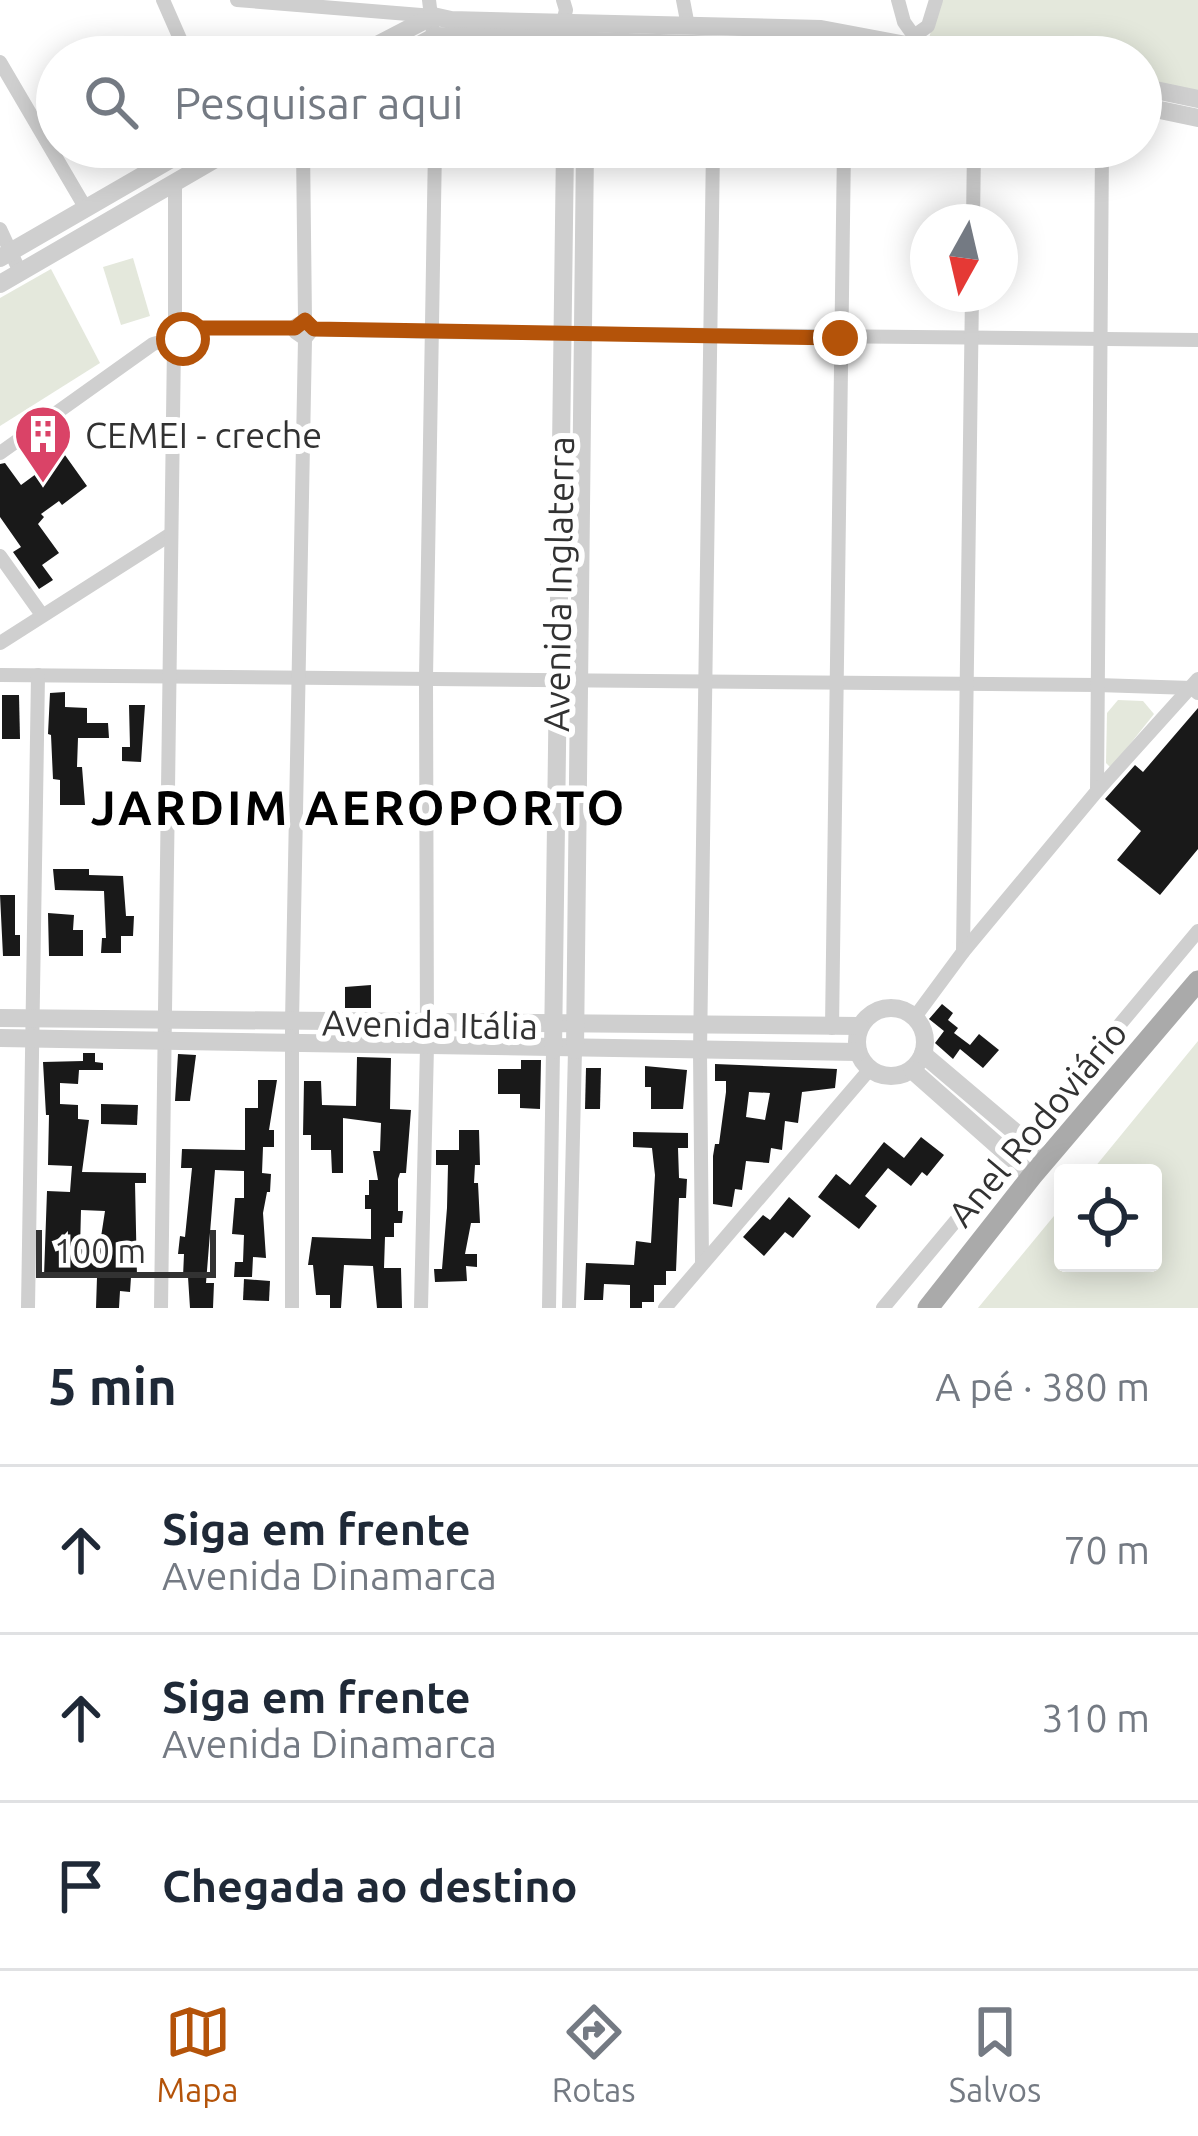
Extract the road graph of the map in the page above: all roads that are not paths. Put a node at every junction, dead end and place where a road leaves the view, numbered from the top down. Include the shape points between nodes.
1 (163, 0) edge
2 (237, 0) edge
3 (683, 0) edge
4 (898, 0) edge
5 (936, 0) edge
6 (340, 3) edge
7 (432, 17) edge
8 (688, 26) junction
9 (573, 31) edge
10 (179, 36) edge
11 (395, 36) edge
12 (627, 36) edge
13 (702, 36) edge
14 (771, 36) edge
15 (830, 36) edge
16 (911, 36) edge
17 (919, 36) edge
18 (0, 62) edge
19 (1162, 92) edge
20 (1198, 100) edge
21 (1162, 110) edge
22 (1198, 118) edge
23 (36, 123) edge
24 (62, 168) edge
25 (155, 168) edge
26 (203, 168) edge
27 (303, 168) edge
28 (435, 168) edge
29 (566, 168) edge
30 (584, 168) edge
31 (712, 168) edge
32 (844, 168) edge
33 (974, 168) edge
34 (1102, 168) edge
35 (175, 186) junction
36 (973, 204) edge
37 (85, 207) junction
38 (0, 230) edge
39 (5, 255) edge
40 (20, 272) junction
41 (0, 284) edge
42 (972, 312) edge
43 (305, 329) junction
44 (433, 332) junction
45 (572, 333) junction
46 (175, 336) junction
47 (712, 336) junction
48 (840, 338) junction
49 (971, 338) junction
50 (1101, 339) junction
51 (1198, 340) edge
52 (0, 453) edge
53 (171, 534) junction
54 (0, 556) edge
55 (42, 615) junction
56 (3, 642) edge
57 (8, 675) edge
58 (38, 675) junction
59 (166, 675) junction
60 (298, 678) junction
61 (427, 678) junction
62 (556, 680) junction
63 (578, 680) junction
64 (706, 683) junction
65 (967, 684) junction
66 (836, 685) junction
67 (1096, 685) junction
68 (1196, 686) edge
69 (1097, 790) junction
70 (1198, 932) edge
71 (963, 952) junction
72 (1198, 981) edge
73 (915, 1017) junction
74 (0, 1018) edge
75 (292, 1022) junction
76 (427, 1023) junction
77 (552, 1025) junction
78 (575, 1025) junction
79 (860, 1026) junction
80 (700, 1027) junction
81 (832, 1028) junction
82 (32, 1029) junction
83 (165, 1032) junction
84 (0, 1038) edge
85 (292, 1044) junction
86 (427, 1046) junction
87 (553, 1050) junction
88 (575, 1050) junction
89 (700, 1052) junction
90 (858, 1052) junction
91 (917, 1062) junction
92 (870, 1069) junction
93 (1023, 1140) junction
94 (1010, 1158) junction
95 (1040, 1167) junction
96 (702, 1262) junction
97 (28, 1308) edge
98 (161, 1308) edge
99 (292, 1308) edge
100 (421, 1308) edge
101 (549, 1308) edge
102 (569, 1308) edge
103 (665, 1308) edge
104 (883, 1308) edge
105 (928, 1308) edge

1 - 10 street
2 - 6 street
3 - 8 street
4 - 16 street
5 - 17 street
6 - 7 street
7 - 9 street
7 - 11 street
8 - 9 street
8 - 13 street
9 - 12 street
14 - 15 street via 821,29
18 - 23 street
19 - 20 street
21 - 22 street
24 - 37 street
25 - 37 street
26 - 35 street
27 - 43 street
28 - 44 street
29 - 45 street, Avenida Inglaterra
30 - 45 street, Avenida Inglaterra
31 - 47 street
32 - 48 street
33 - 36 street
34 - 50 street
35 - 40 street
35 - 46 street
37 - 39 street
38 - 39 street
39 - 40 street
40 - 41 street
42 - 49 street
43 - 44 street
43 - 46 street via 193,328
43 - 60 street
44 - 45 street
44 - 61 street
45 - 47 street
45 - 62 street, Avenida Inglaterra
45 - 63 street, Avenida Inglaterra
46 - 52 street
46 - 53 street
47 - 48 street
47 - 64 street
48 - 49 street
48 - 66 street
49 - 50 street
49 - 65 street
50 - 51 street
50 - 67 street
53 - 55 street
53 - 59 street
54 - 55 street
55 - 56 street
56 - 57 street
57 - 58 street
58 - 59 street
58 - 82 street
59 - 60 street
59 - 83 street
60 - 61 street
60 - 75 street
61 - 62 street
61 - 76 street
62 - 63 street
62 - 77 street, Avenida Inglaterra
63 - 64 street
63 - 78 street, Avenida Inglaterra
64 - 66 street
64 - 80 street
65 - 66 street
65 - 67 street
65 - 71 street
66 - 81 street
67 - 68 street
67 - 69 street
68 - 69 street
69 - 71 street
70 - 93 street
71 - 73 street
72 - 95 main road, Anel Rodoviário
73 - 79 street, Avenida Itália via 883,1008
73 - 91 street via 923,1028
74 - 82 street, Avenida Itália
75 - 76 street, Avenida Itália
75 - 83 street, Avenida Itália
75 - 85 street
76 - 77 street, Avenida Itália
76 - 86 street
77 - 78 street, Avenida Itália
77 - 87 street, Avenida Inglaterra
78 - 80 street, Avenida Itália
78 - 88 street, Avenida Inglaterra
79 - 81 street, Avenida Itália
79 - 90 street
80 - 81 street, Avenida Itália
80 - 89 street
82 - 83 street, Avenida Itália
82 - 84 street, Avenida Itália
82 - 97 street
83 - 85 street, Avenida Itália
83 - 98 street
85 - 86 street, Avenida Itália
85 - 99 street
86 - 87 street, Avenida Itália
86 - 100 street
87 - 88 street, Avenida Itália
87 - 101 street, Avenida Inglaterra
88 - 89 street, Avenida Itália
88 - 102 street, Avenida Inglaterra
89 - 90 street, Avenida Itália
89 - 96 street
90 - 92 street
91 - 92 street via 892,1076
91 - 93 street
91 - 94 street
92 - 96 street
93 - 94 street
93 - 95 street
94 - 95 street
94 - 104 street
95 - 105 main road, Anel Rodoviário
96 - 103 street

